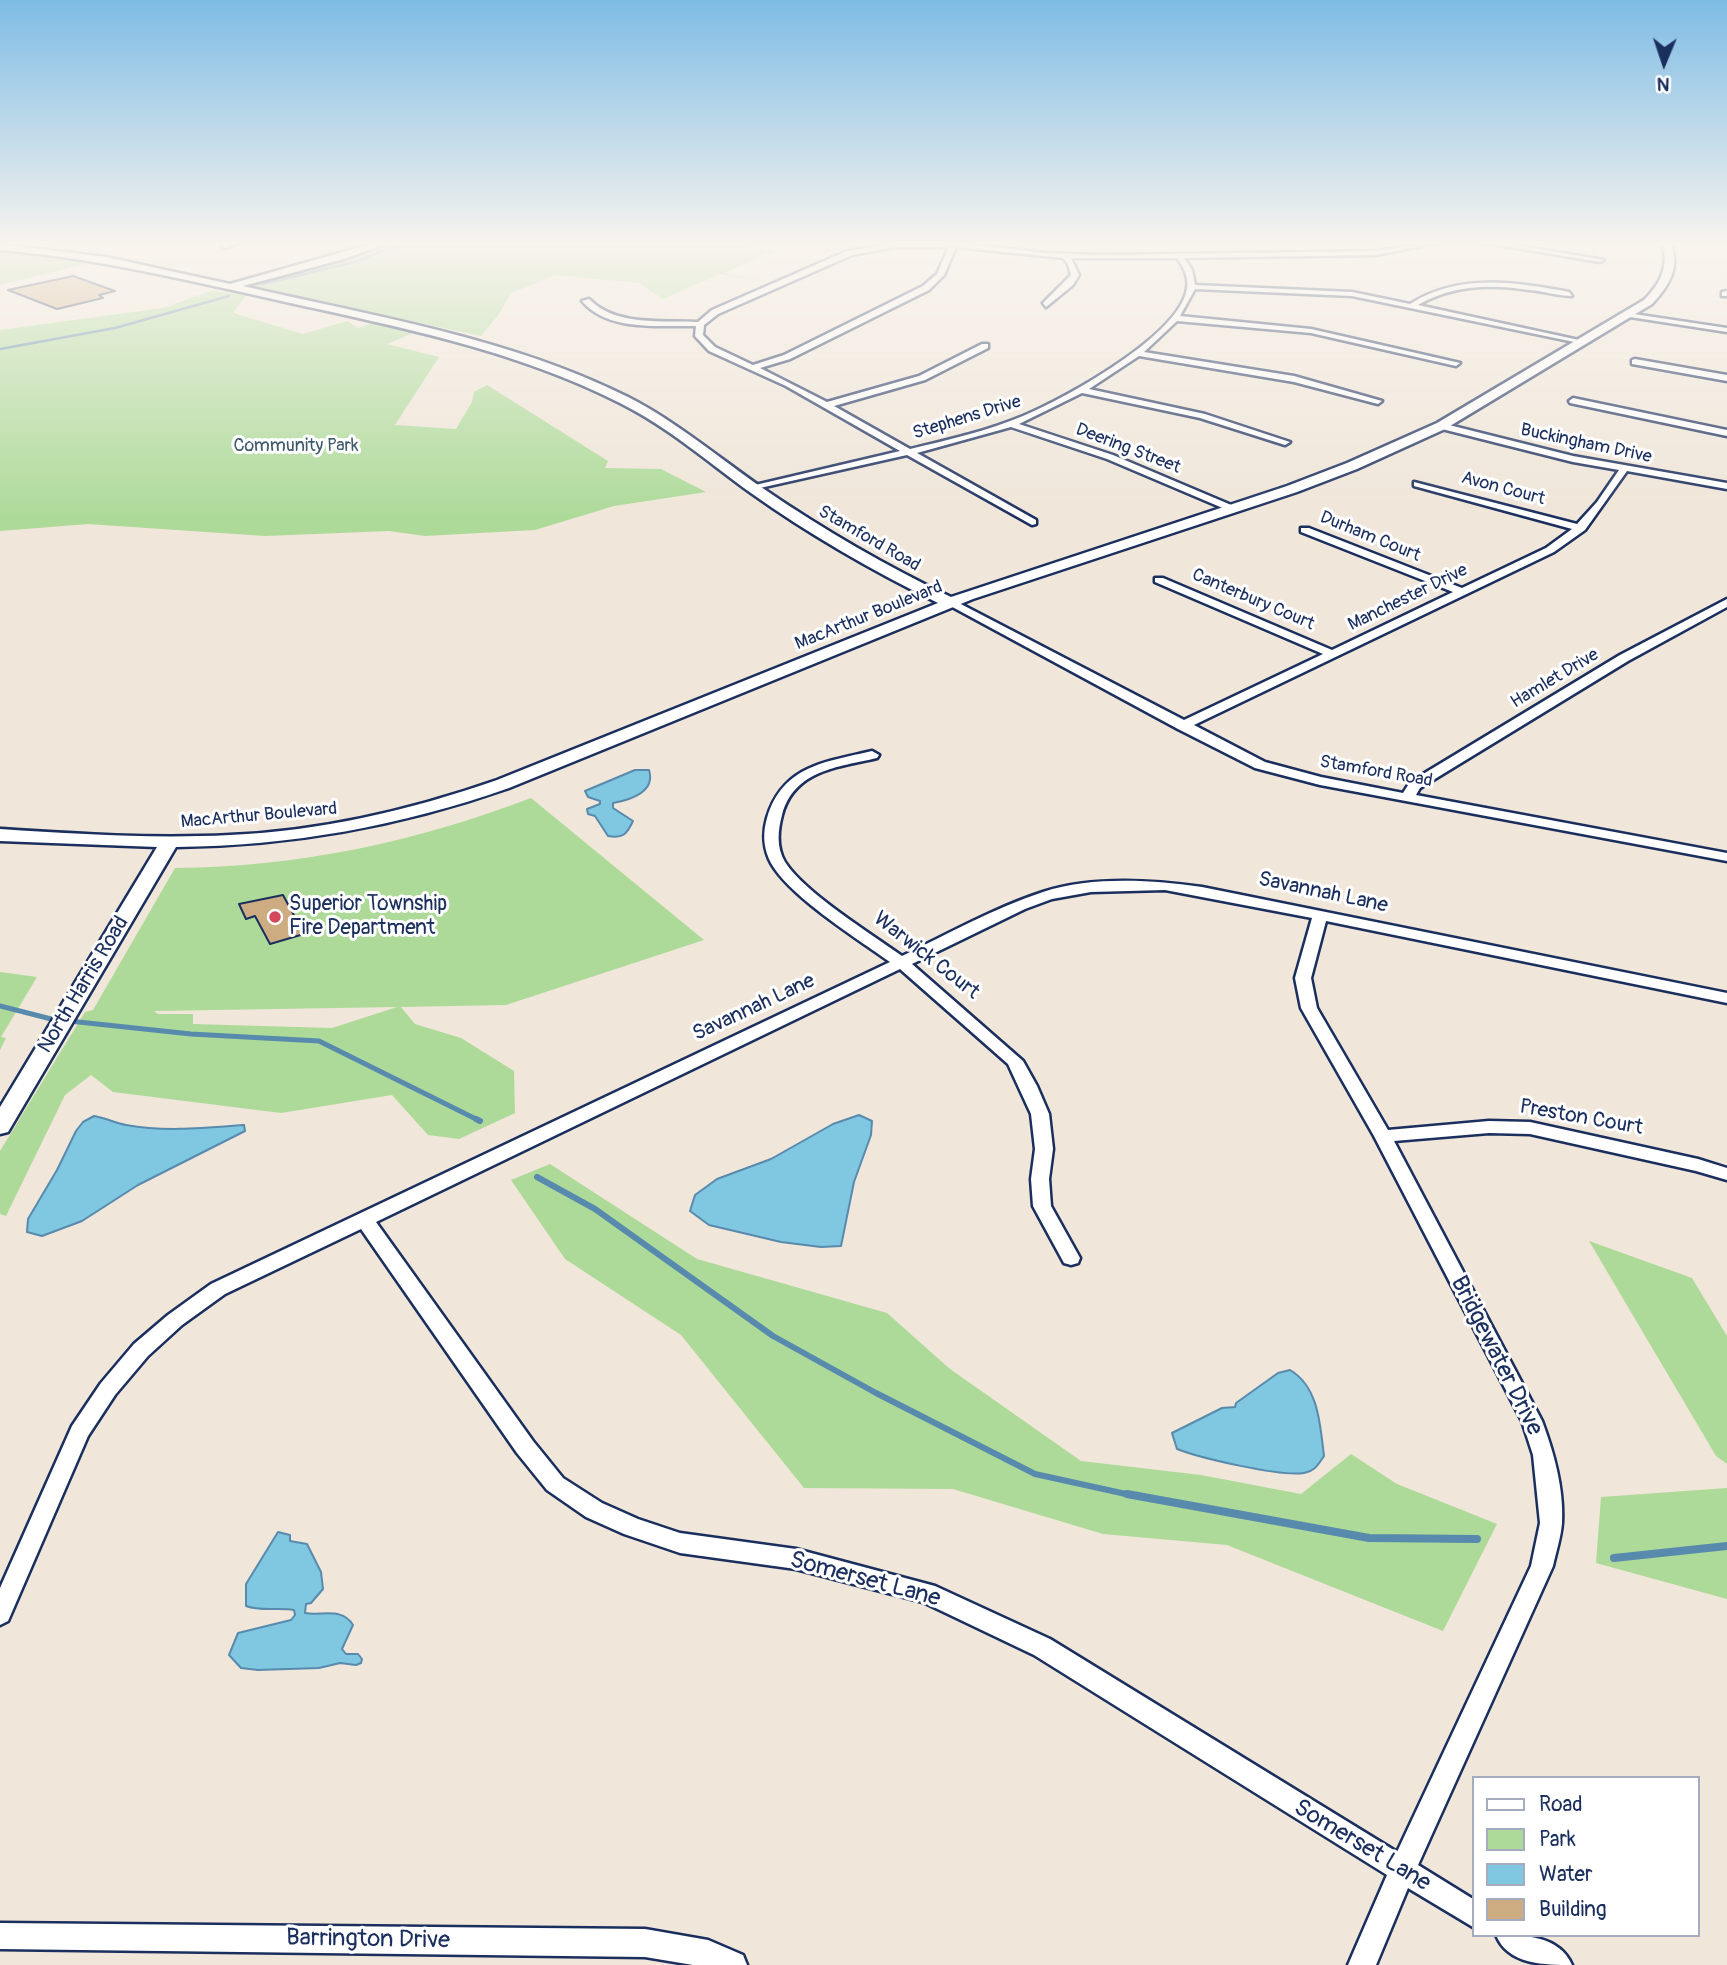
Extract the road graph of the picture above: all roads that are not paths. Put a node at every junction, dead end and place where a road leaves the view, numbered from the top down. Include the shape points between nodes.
1 (443, 334) edge
2 (698, 334) edge
3 (834, 334) edge
4 (1158, 334) edge
5 (1323, 334) edge
6 (1546, 334) edge
7 (1598, 334) edge
8 (1584, 342) junction
9 (985, 346) dead end
10 (1137, 353) junction
11 (1635, 362) dead end
12 (1456, 363) dead end
13 (754, 367) junction
14 (1727, 378) edge
15 (1080, 390) junction
16 (1378, 401) dead end
17 (1573, 401) dead end
18 (826, 405) junction
19 (1011, 424) junction
20 (1441, 426) junction
21 (1727, 433) edge
22 (1285, 442) dead end
23 (907, 453) junction
24 (1624, 468) junction
25 (1417, 484) dead end
26 (1727, 486) edge
27 (755, 488) junction
28 (1232, 509) junction
29 (1032, 522) dead end
30 (1581, 528) junction
31 (1306, 530) dead end
32 (1160, 580) dead end
33 (1461, 591) junction
34 (1727, 602) edge
35 (951, 603) junction
36 (1332, 654) junction
37 (1182, 726) junction
38 (872, 755) dead end
39 (1408, 796) junction
40 (0, 835) edge
41 (169, 843) junction
42 (1727, 857) edge
43 (1320, 915) junction
44 (899, 963) junction
45 (1727, 998) edge
46 (0, 1126) edge
47 (1383, 1136) junction
48 (1727, 1174) edge
49 (364, 1219) junction
50 (1071, 1258) dead end
51 (0, 1614) edge
52 (1402, 1870) junction
53 (1472, 1913) edge
54 (0, 1936) edge
55 (1512, 1937) edge
56 (733, 1965) edge
57 (1362, 1965) edge
58 (1558, 1965) edge

1 - 27 street, Stamford Road via 556,370 624,401 667,425
2 - 13 street via 704,344
3 - 13 street
4 - 10 street, Stephens Drive
5 - 12 street
6 - 8 street
7 - 8 street, MacArthur Boulevard
8 - 20 street, MacArthur Boulevard
9 - 18 street via 922,378
10 - 15 street, Stephens Drive
10 - 16 street via 1294,379
11 - 14 street
13 - 18 street
15 - 19 street, Stephens Drive
15 - 22 street via 1202,416
17 - 21 street
18 - 23 street
19 - 23 street, Stephens Drive
19 - 28 street, Deering Street via 1110,457
20 - 24 street, Buckingham Drive
20 - 28 street, MacArthur Boulevard via 1343,469
23 - 27 street, Stephens Drive
23 - 29 street
24 - 26 street, Buckingham Drive
24 - 30 street, Manchester Drive
25 - 30 street, Avon Court
27 - 35 street, Stamford Road via 864,558
28 - 35 street, MacArthur Boulevard
30 - 33 street, Manchester Drive via 1550,550
31 - 33 street, Durham Court
32 - 36 street, Canterbury Court
33 - 36 street, Manchester Drive
34 - 39 street, Hamlet Drive via 1624,658 1415,785
35 - 37 street, Stamford Road
35 - 41 street, MacArthur Boulevard via 446,804 303,835
36 - 37 street, Manchester Drive
37 - 39 street, Stamford Road via 1260,765
38 - 44 street, Warwick Court via 816,769 787,788 774,814 772,846 777,861 796,885
39 - 42 street, Stamford Road
40 - 41 street, MacArthur Boulevard
41 - 46 street, North Harris Road
43 - 44 street, Savannah Lane via 1177,888 1091,888 1049,895 1020,906
43 - 45 street, Savannah Lane
43 - 47 street, Bridgewater Drive via 1303,978 1309,1008
44 - 49 street, Savannah Lane
44 - 50 street, Warwick Court via 994,1041 1020,1069 1040,1114 1042,1206
47 - 48 street, Preston Court via 1530,1128
47 - 52 street, Bridgewater Drive via 1532,1421 1544,1455 1550,1523 1542,1566
49 - 51 street, Savannah Lane via 218,1289 141,1350 79,1432
49 - 52 street, Somerset Lane via 525,1447 555,1484 594,1510 680,1543 796,1559 928,1593 960,1607 1042,1647
52 - 53 street, Somerset Lane
52 - 57 street, Bridgewater Drive
54 - 56 street, Barrington Drive via 645,1943 708,1955
55 - 58 street

